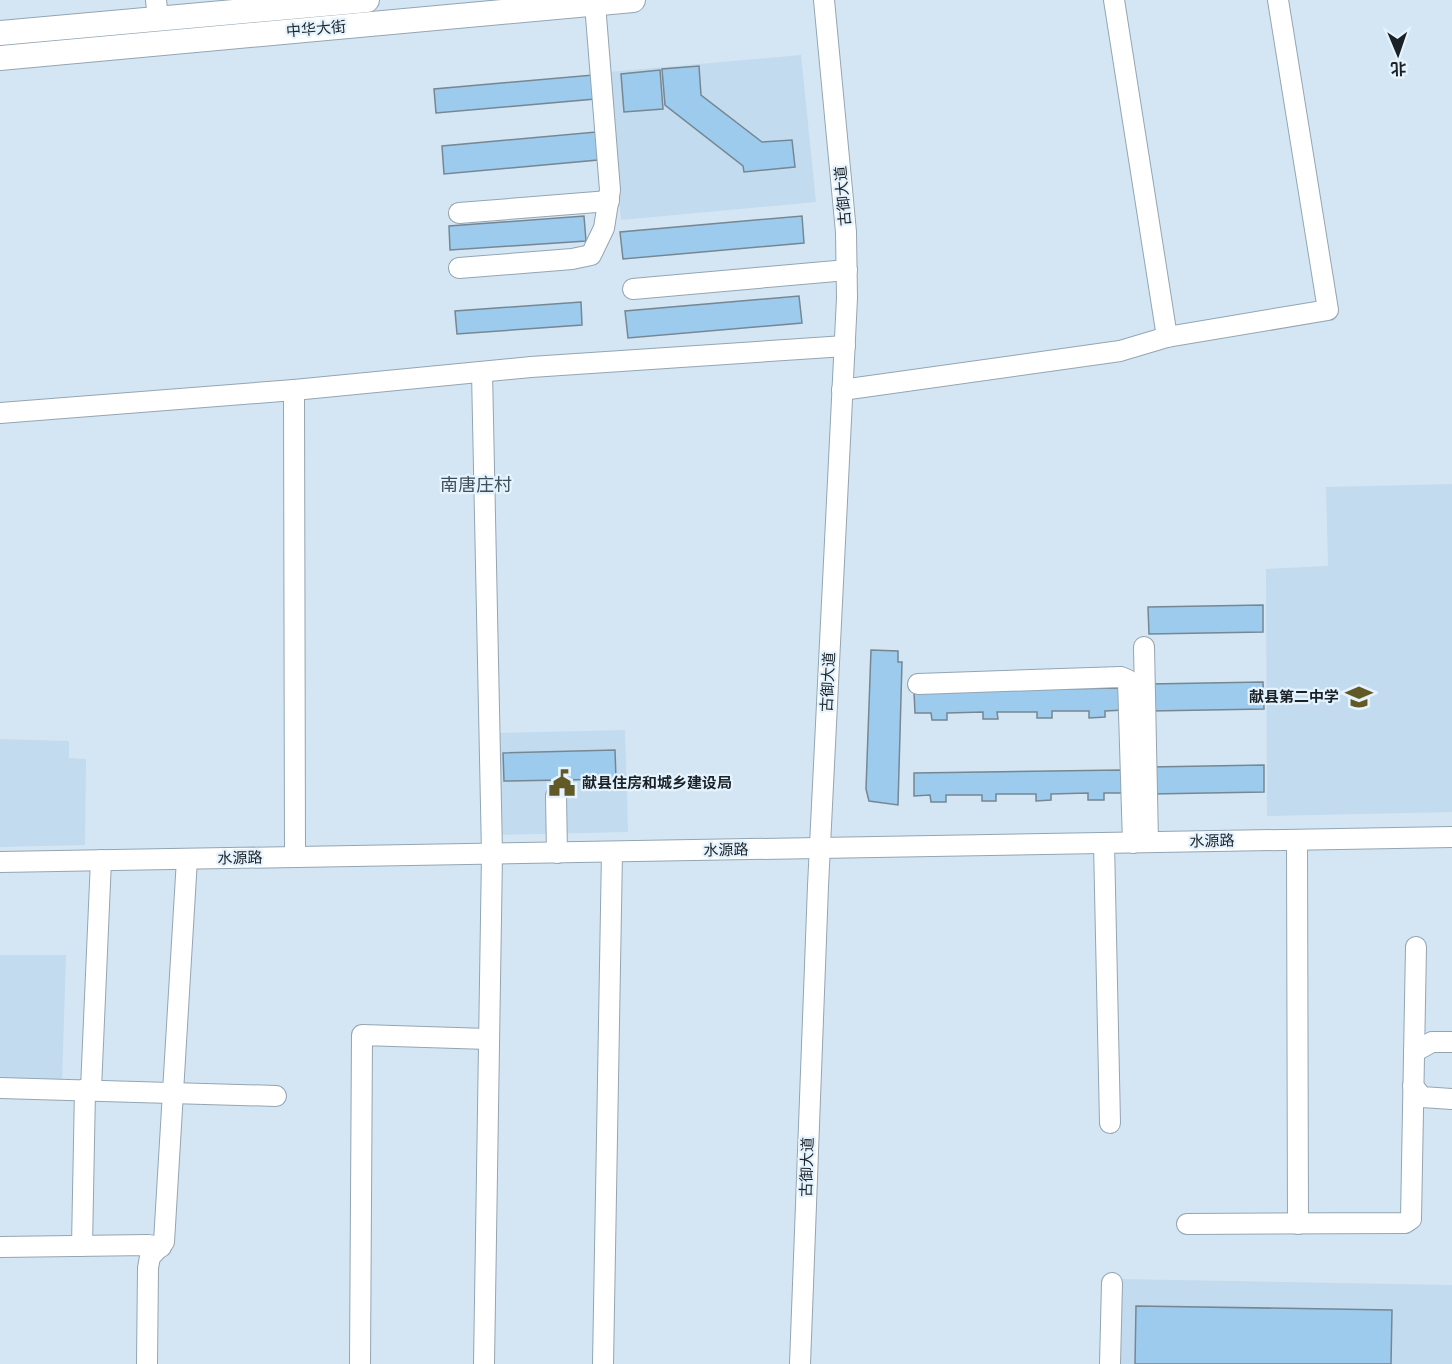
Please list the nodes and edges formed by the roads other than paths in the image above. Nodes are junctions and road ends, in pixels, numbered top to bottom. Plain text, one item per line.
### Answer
1 (367, 0) edge
2 (633, 0) edge
3 (824, 0) edge
4 (1114, 0) edge
5 (1278, 0) edge
6 (595, 3) junction
7 (188, 8) edge
8 (157, 10) edge
9 (0, 33) edge
10 (0, 58) edge
11 (609, 201) junction
12 (459, 213) dead end
13 (459, 268) dead end
14 (847, 270) junction
15 (633, 289) dead end
16 (1167, 337) junction
17 (845, 346) junction
18 (482, 372) junction
19 (294, 390) junction
20 (842, 390) junction
21 (0, 413) edge
22 (1144, 647) dead end
23 (918, 684) dead end
24 (556, 796) dead end
25 (1452, 837) edge
26 (1297, 840) junction
27 (1104, 843) junction
28 (1140, 843) junction
29 (820, 848) junction
30 (612, 852) junction
31 (557, 853) junction
32 (492, 854) junction
33 (295, 857) junction
34 (187, 859) junction
35 (101, 860) junction
36 (0, 862) edge
37 (1416, 946) dead end
38 (488, 1039) junction
39 (1452, 1042) edge
40 (1414, 1052) junction
41 (1413, 1086) junction
42 (0, 1088) edge
43 (88, 1089) junction
44 (173, 1092) junction
45 (276, 1096) dead end
46 (1452, 1098) edge
47 (1110, 1123) dead end
48 (1187, 1224) dead end
49 (1298, 1224) junction
50 (82, 1246) junction
51 (0, 1247) edge
52 (161, 1247) junction
53 (1112, 1283) dead end
54 (147, 1364) edge
55 (360, 1364) edge
56 (484, 1364) edge
57 (603, 1364) edge
58 (800, 1364) edge
59 (1110, 1364) edge

1 - 7 main road, 中华大街
2 - 6 main road, 中华大街
3 - 14 street, 古御大道
4 - 16 street
5 - 16 street
6 - 10 main road, 中华大街
6 - 11 street
7 - 8 main road, 中华大街
8 - 9 main road, 中华大街
11 - 12 street
11 - 13 street
14 - 15 street
14 - 17 street, 古御大道
16 - 20 street
17 - 18 street
17 - 20 street, 古御大道
18 - 19 street
18 - 32 street
19 - 21 street
19 - 33 street
20 - 29 street, 古御大道
22 - 28 street
23 - 28 street
24 - 31 street
25 - 26 street, 水源路
26 - 28 street, 水源路
26 - 49 street
27 - 28 street, 水源路
27 - 29 street, 水源路
27 - 47 street
29 - 30 street, 水源路
29 - 58 street, 古御大道
30 - 31 street, 水源路
30 - 57 street
31 - 32 street, 水源路
32 - 33 street, 水源路
32 - 38 street
33 - 34 street, 水源路
34 - 35 street, 水源路
34 - 44 street
35 - 36 street, 水源路
35 - 43 street
37 - 40 street
38 - 55 street
38 - 56 street
39 - 40 street
40 - 41 street
41 - 46 street
41 - 49 street
42 - 43 street
43 - 44 street
43 - 50 street
44 - 45 street
44 - 52 street
48 - 49 street
50 - 51 street
50 - 52 street
52 - 54 street
53 - 59 street

